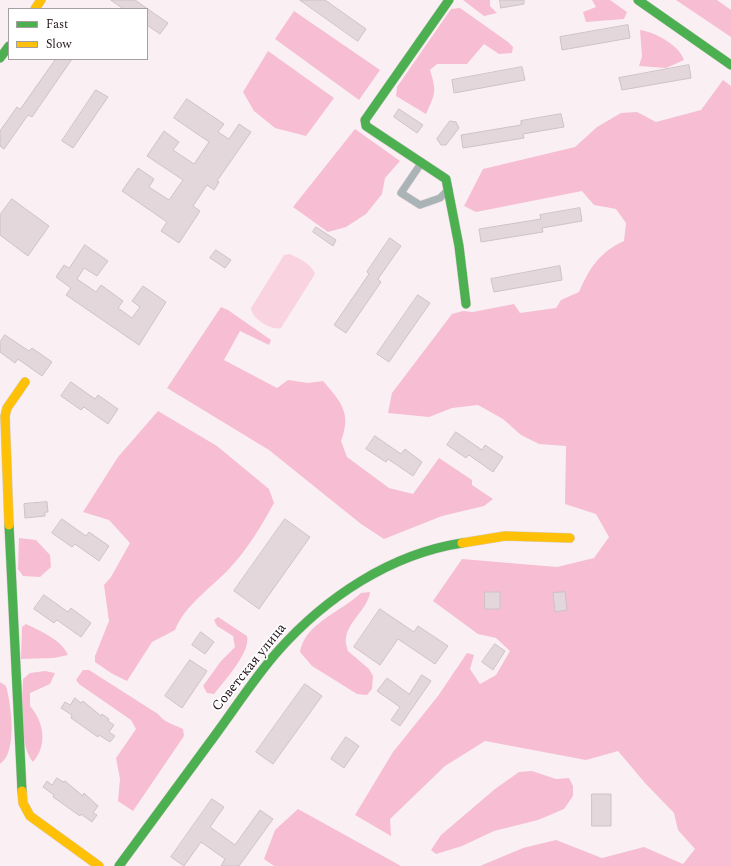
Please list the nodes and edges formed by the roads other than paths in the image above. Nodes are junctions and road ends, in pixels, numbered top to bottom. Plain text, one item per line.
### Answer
1 (449, 0) edge
2 (638, 0) edge
3 (8, 47) edge
4 (0, 58) edge
5 (731, 65) edge
6 (422, 162) junction
7 (449, 189) junction
8 (466, 304) dead end
9 (25, 382) dead end
10 (570, 538) dead end
11 (99, 866) edge
12 (119, 866) edge

1 - 6 street
2 - 5 street
3 - 4 street
6 - 7 street
6 - 7 street
7 - 8 street
9 - 11 street
10 - 12 street, Советская улица

